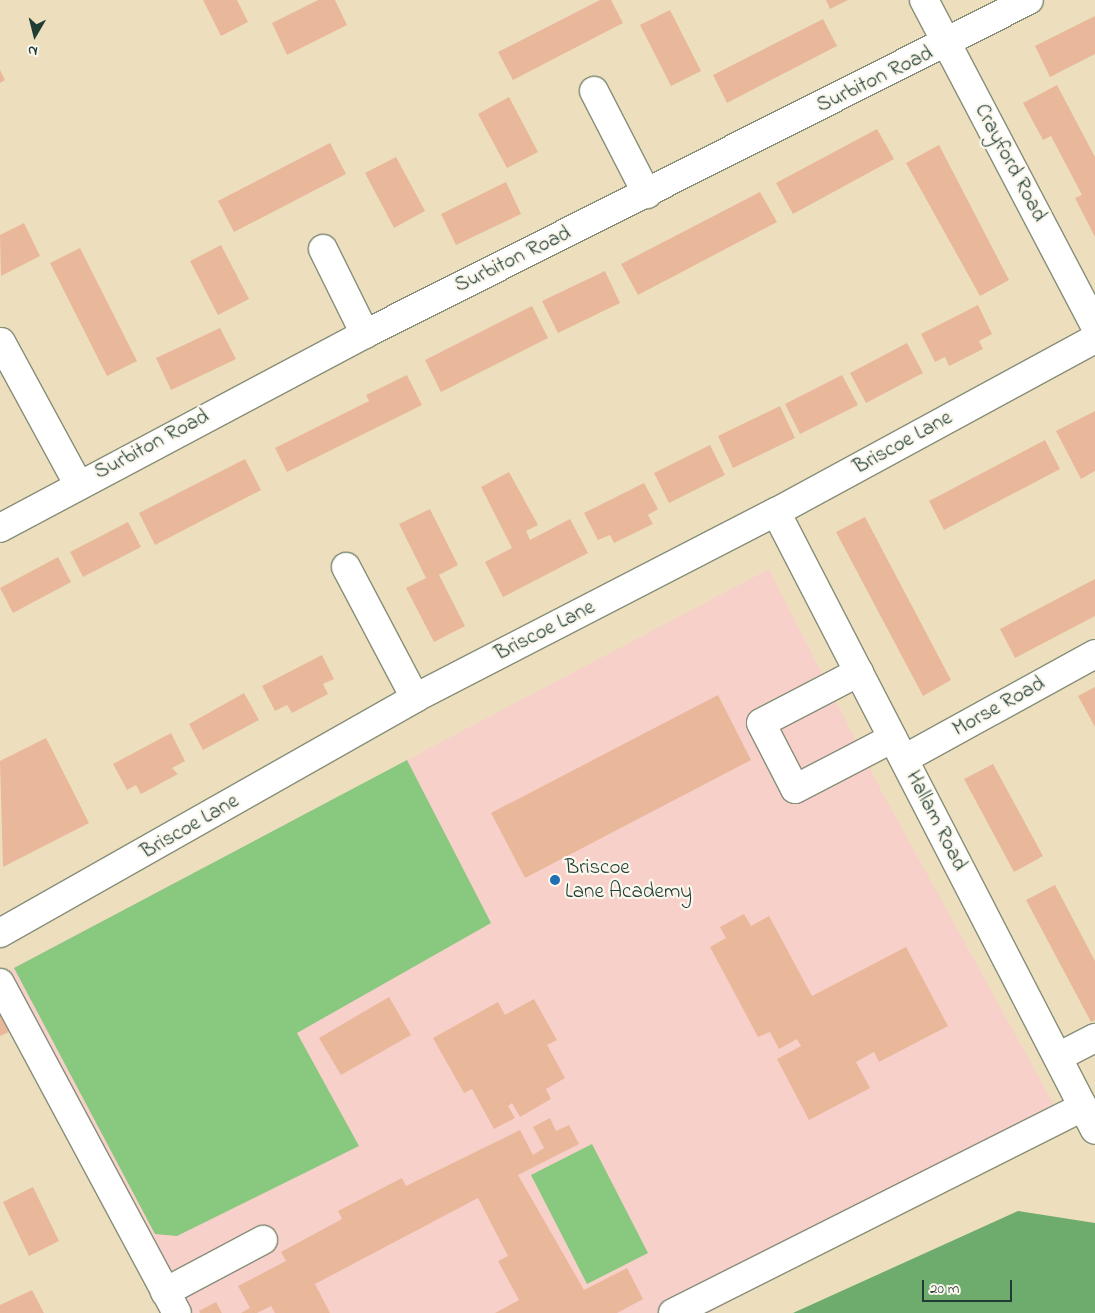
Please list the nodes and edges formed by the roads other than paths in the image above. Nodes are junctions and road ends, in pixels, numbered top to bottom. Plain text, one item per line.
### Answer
1 (924, 0) edge
2 (1029, 0) edge
3 (948, 44) junction
4 (594, 91) dead end
5 (647, 194) junction
6 (323, 250) dead end
7 (1095, 326) edge
8 (365, 334) junction
9 (1095, 339) edge
10 (1, 342) dead end
11 (78, 484) junction
12 (776, 512) junction
13 (0, 528) edge
14 (346, 567) dead end
15 (1095, 654) edge
16 (859, 672) junction
17 (416, 698) junction
18 (898, 749) junction
19 (0, 934) edge
20 (0, 983) edge
21 (1095, 1038) edge
22 (1058, 1057) junction
23 (1089, 1119) edge
24 (263, 1240) dead end
25 (171, 1302) edge
26 (673, 1313) edge

1 - 3 street, Crayford Road
2 - 3 street, Surbiton Road
3 - 5 street, Surbiton Road
3 - 7 street, Crayford Road
4 - 5 street
5 - 8 street, Surbiton Road
6 - 8 street
8 - 11 street, Surbiton Road
9 - 12 street, Briscoe Lane
10 - 11 street
11 - 13 street, Surbiton Road
12 - 16 street, Hallam Road
12 - 17 street, Briscoe Lane
14 - 17 street
15 - 18 street, Morse Road
16 - 18 street, Hallam Road
16 - 18 street, Morse Road
17 - 19 street, Briscoe Lane
18 - 22 street, Hallam Road
20 - 25 street
21 - 22 street
22 - 23 street, Hallam Road
23 - 26 street
24 - 25 street

